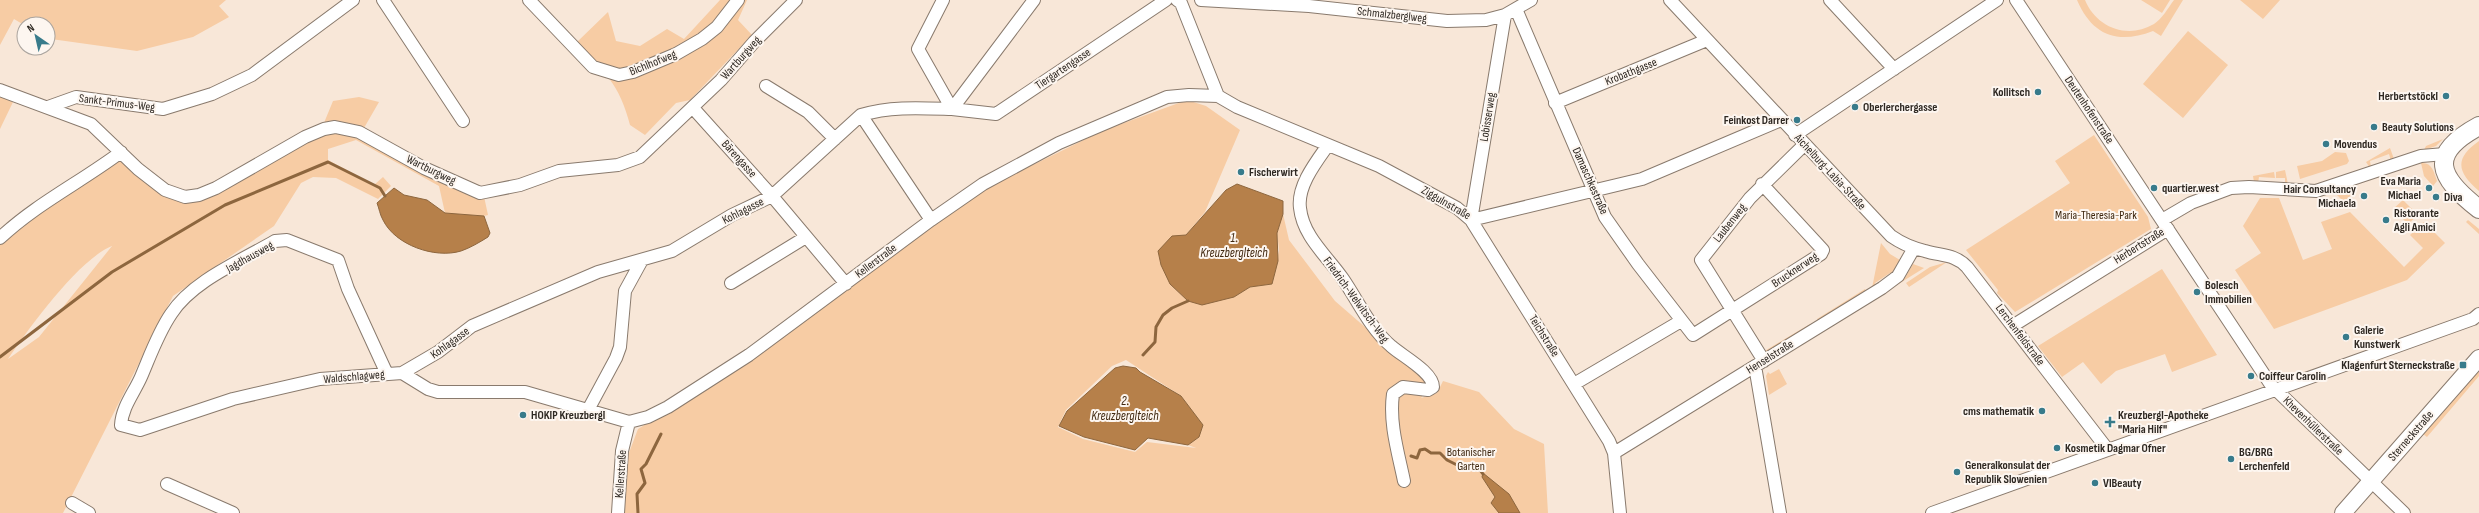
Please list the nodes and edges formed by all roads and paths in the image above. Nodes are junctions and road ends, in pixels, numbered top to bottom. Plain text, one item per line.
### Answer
1 (352, 0) edge
2 (383, 0) edge
3 (529, 0) edge
4 (738, 0) edge
5 (796, 0) edge
6 (943, 0) edge
7 (1034, 0) edge
8 (1166, 0) edge
9 (1194, 0) edge
10 (1201, 0) edge
11 (1531, 0) edge
12 (1670, 0) edge
13 (1830, 0) edge
14 (1997, 0) edge
15 (2016, 0) edge
16 (1179, 2) edge
17 (1516, 9) junction
18 (1505, 15) junction
19 (1707, 40) junction
20 (1894, 69) junction
21 (766, 86) dead end
22 (0, 90) edge
23 (1218, 96) junction
24 (1555, 103) junction
25 (48, 107) junction
26 (694, 108) junction
27 (952, 109) junction
28 (861, 115) junction
29 (1781, 120) junction
30 (463, 121) dead end
31 (2479, 126) edge
32 (1795, 135) junction
33 (835, 139) junction
34 (1328, 145) junction
35 (1804, 145) junction
36 (121, 152) junction
37 (2445, 154) junction
38 (1762, 184) junction
39 (1594, 192) junction
40 (772, 196) junction
41 (2479, 209) edge
42 (930, 220) junction
43 (1471, 220) junction
44 (2165, 224) junction
45 (806, 236) junction
46 (0, 238) edge
47 (1914, 248) junction
48 (642, 260) junction
49 (731, 283) dead end
50 (846, 284) junction
51 (1732, 312) junction
52 (2477, 318) edge
53 (1681, 321) junction
54 (2014, 325) junction
55 (2479, 358) edge
56 (1759, 364) junction
57 (402, 373) junction
58 (387, 374) junction
59 (1574, 384) junction
60 (2276, 390) junction
61 (588, 410) junction
62 (629, 422) junction
63 (121, 425) joint
64 (2108, 450) junction
65 (1614, 453) junction
66 (2371, 481) junction
67 (1404, 482) dead end
68 (167, 484) dead end
69 (72, 503) dead end
70 (89, 513) edge
71 (233, 513) edge
72 (618, 513) edge
73 (1620, 513) edge
74 (1780, 513) edge
75 (1932, 513) edge
76 (2343, 513) edge
77 (2404, 513) edge

1 - 25 street, Sankt-Primus-Weg
2 - 30 street
3 - 4 street, Bichlhofweg
5 - 26 street, Wartburgweg
6 - 27 street
7 - 27 street
8 - 27 street, Tiergartengasse
9 - 16 street
10 - 18 street, Schmalzberglweg
11 - 17 street, Schmalzberglweg
12 - 19 street, Aichelburg-Labia-Straße
13 - 20 street
14 - 20 street
15 - 44 street, Deutenhofenstraße
16 - 23 street
17 - 18 street, Schmalzberglweg
17 - 24 street, Damaschkestraße
18 - 43 street, Lobisserweg
19 - 24 street, Krobathgasse
19 - 29 street, Aichelburg-Labia-Straße
20 - 32 street
21 - 33 street
22 - 25 street
23 - 34 street, Ziggulnstraße
23 - 42 street, Kellerstraße
24 - 39 street, Damaschkestraße
25 - 36 street, Wartburgweg
26 - 36 street, Wartburgweg
26 - 40 street, Bärengasse
27 - 28 street, Kohlagasse
28 - 33 street, Kohlagasse
28 - 42 street
29 - 32 street, Aichelburg-Labia-Straße
29 - 39 street, Ziggulnstraße
31 - 37 main road
32 - 35 street, Aichelburg-Labia-Straße
33 - 40 street, Kohlagasse
34 - 43 street, Ziggulnstraße
34 - 67 street, Friedrich-Welwitsch-Weg
35 - 38 street, Laubenweg
35 - 47 street, Aichelburg-Labia-Straße
36 - 46 street
37 - 41 main road
37 - 44 street, Herbertstraße
38 - 51 street, Laubenweg
38 - 51 street, Brucknerweg
39 - 43 street, Ziggulnstraße
39 - 53 street, Damaschkestraße
40 - 45 street, Bärengasse
40 - 48 street, Kohlagasse
42 - 50 street, Kellerstraße
43 - 59 street, Teichstraße
44 - 54 street, Herbertstraße
44 - 60 street, Khevenhüllerstraße
45 - 49 street
45 - 50 street, Bärengasse
47 - 54 street, Lerchenfeldstraße
47 - 56 street, Henselstraße
48 - 57 street, Kohlagasse
48 - 61 street
50 - 62 street, Kellerstraße
51 - 53 street, Damaschkestraße
51 - 56 street, Laubenweg
52 - 60 street
53 - 59 street
54 - 64 street, Lerchenfeldstraße
55 - 66 street, Sterneckstraße
56 - 65 street, Henselstraße
56 - 74 street
57 - 58 street, Waldschlagweg
57 - 61 street, Waldschlagweg
58 - 63 street, Waldschlagweg
58 - 63 street, Jagdhausweg
59 - 65 street, Teichstraße
60 - 64 street
60 - 66 street, Khevenhüllerstraße
61 - 62 street, Waldschlagweg
62 - 72 street, Kellerstraße
64 - 75 street
65 - 73 street
66 - 76 street, Sterneckstraße
66 - 77 street, Khevenhüllerstraße
68 - 71 street
69 - 70 street

